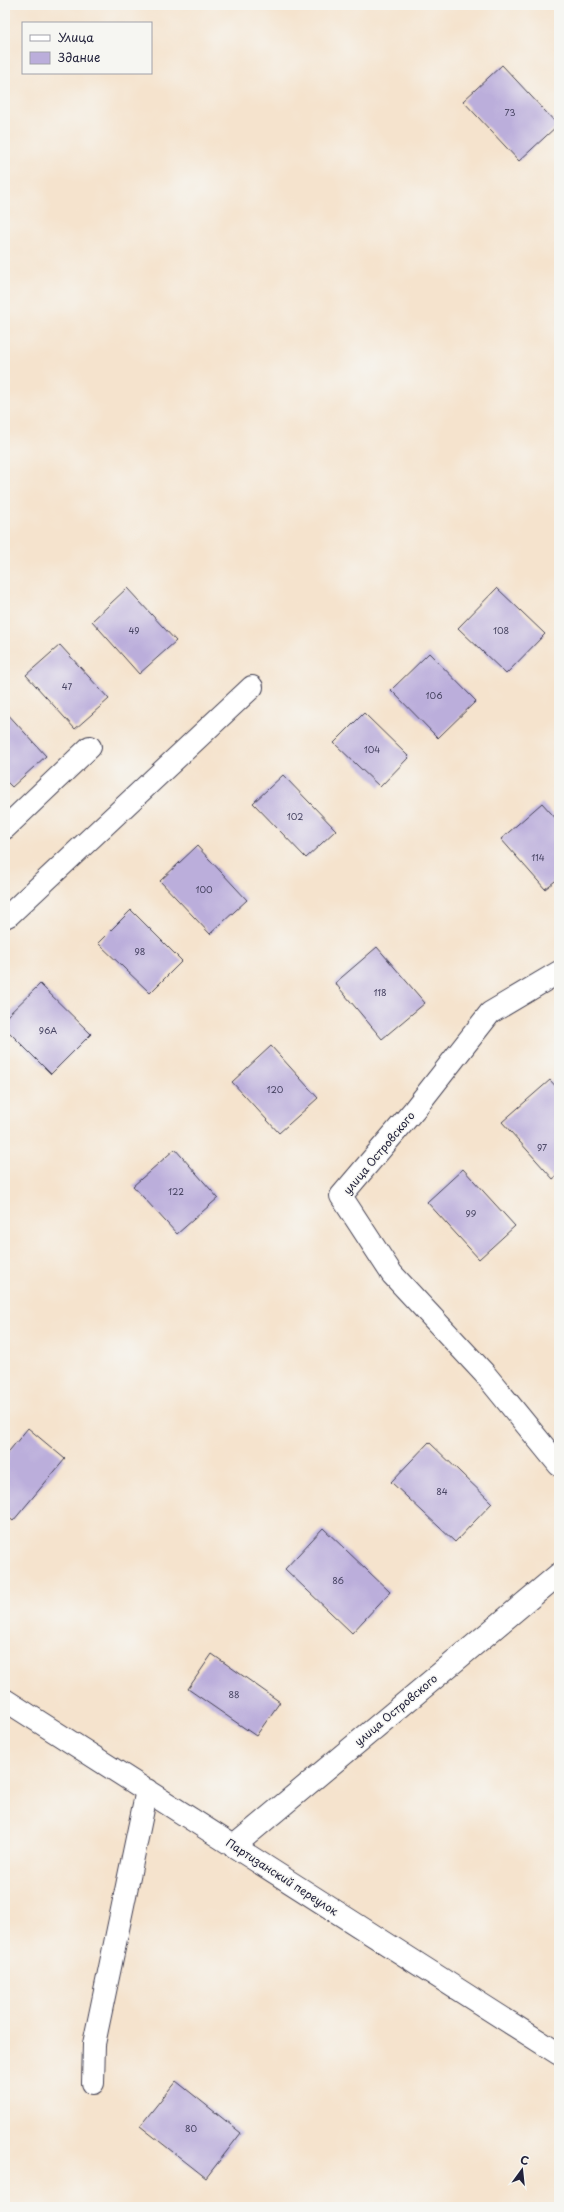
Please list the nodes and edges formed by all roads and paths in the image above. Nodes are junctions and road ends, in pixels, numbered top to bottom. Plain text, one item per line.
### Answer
1 (252, 687) dead end
2 (90, 747) dead end
3 (5, 828) edge
4 (5, 917) edge
5 (559, 972) edge
6 (559, 1465) edge
7 (559, 1574) edge
8 (5, 1700) edge
9 (147, 1790) junction
10 (234, 1846) junction
11 (559, 2054) edge
12 (94, 2083) dead end

1 - 4 street
2 - 3 street
5 - 6 street, улица Островского
7 - 10 street, улица Островского
8 - 9 street, Партизанский переулок
9 - 10 street, Партизанский переулок
9 - 12 street
10 - 11 street, Партизанский переулок

